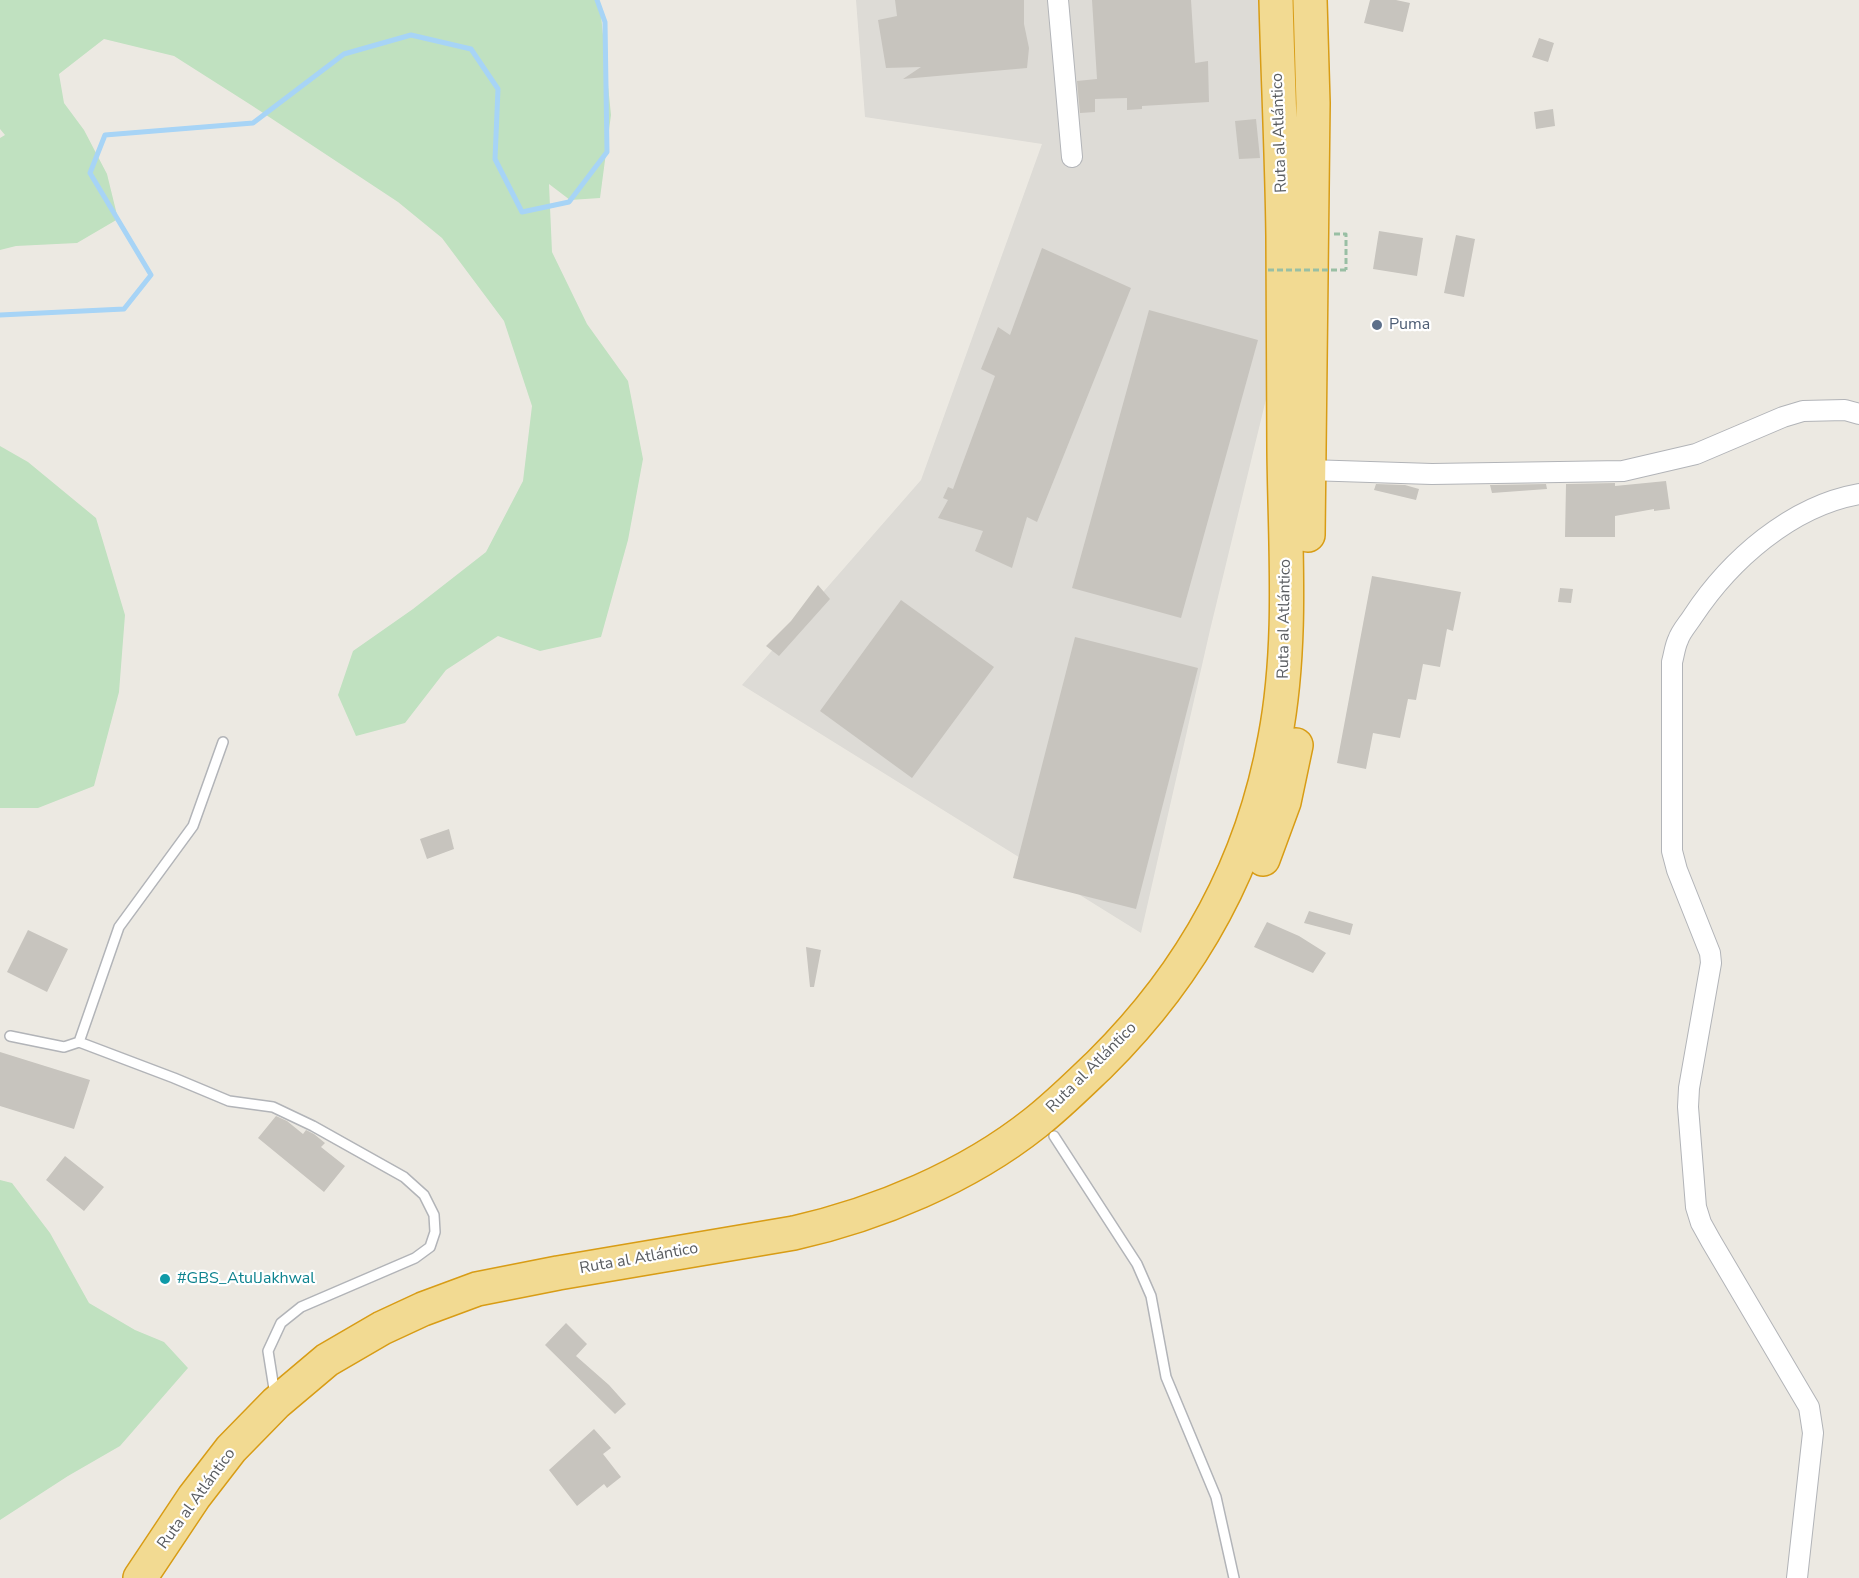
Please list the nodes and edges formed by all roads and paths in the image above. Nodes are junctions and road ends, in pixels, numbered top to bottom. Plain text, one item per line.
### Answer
1 (1058, 0) edge
2 (1276, 0) edge
3 (1310, 0) edge
4 (1278, 81) junction
5 (1072, 157) dead end
6 (1312, 234) junction
7 (1346, 234) dead end
8 (1268, 270) dead end
9 (1859, 414) edge
10 (1308, 470) junction
11 (1859, 494) edge
12 (223, 742) dead end
13 (10, 1036) dead end
14 (79, 1042) junction
15 (1054, 1136) junction
16 (276, 1403) junction
17 (140, 1578) edge
18 (165, 1578) edge
19 (1234, 1578) edge
20 (1797, 1578) edge

1 - 5 street
2 - 4 highway, Ruta al Atlántico
3 - 6 highway, Ruta al Atlántico
4 - 6 highway
4 - 16 highway, Ruta al Atlántico
6 - 10 highway, Ruta al Atlántico
7 - 8 path, bridge
9 - 10 street
10 - 15 highway, Ruta al Atlántico
11 - 20 street
12 - 14 lane
13 - 14 lane
14 - 16 lane
15 - 18 highway, Ruta al Atlántico
15 - 19 lane
16 - 17 highway, Ruta al Atlántico

